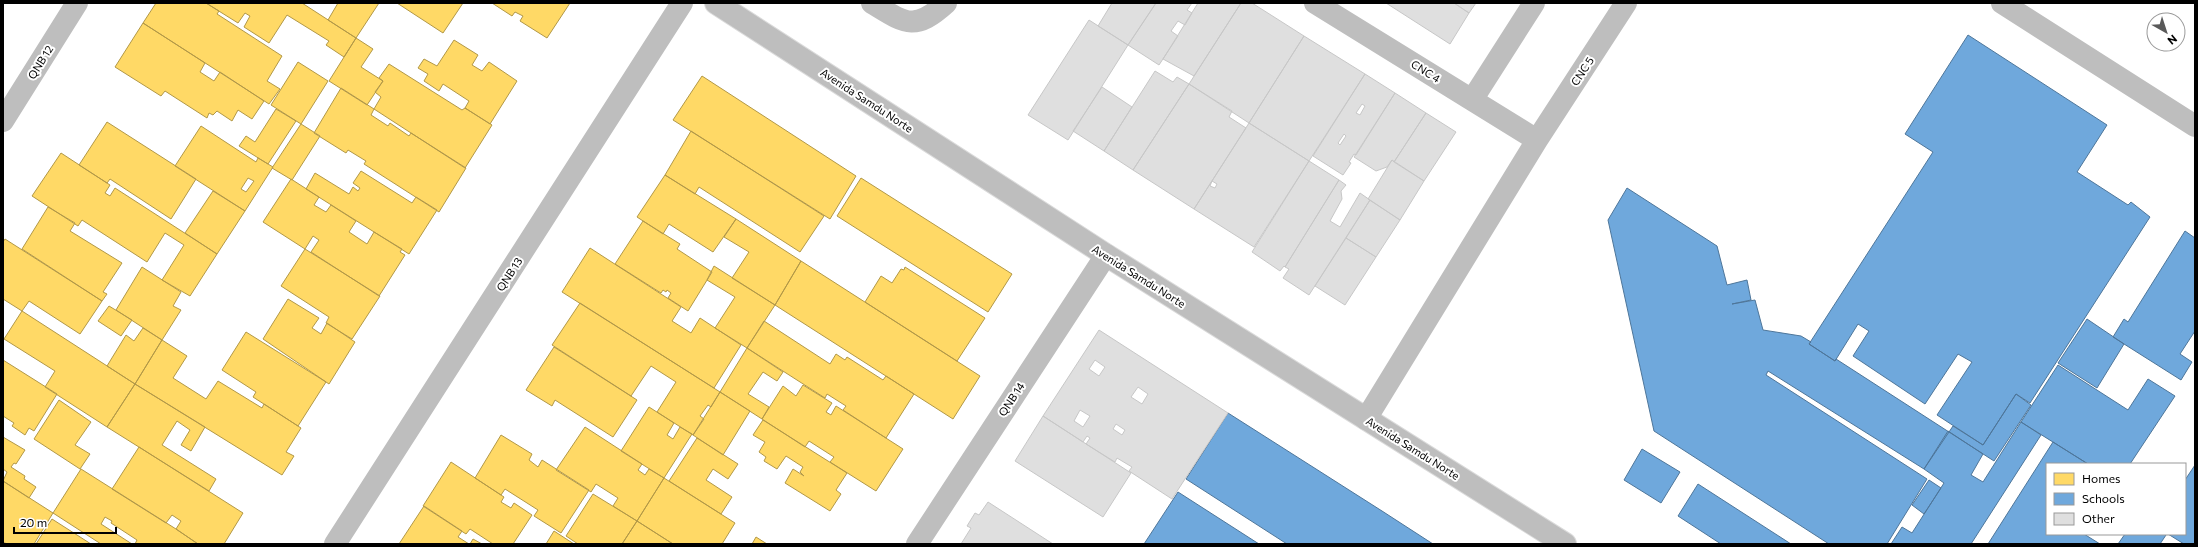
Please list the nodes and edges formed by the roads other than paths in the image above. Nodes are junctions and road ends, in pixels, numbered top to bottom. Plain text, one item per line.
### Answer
1 (77, 3) edge
2 (682, 3) edge
3 (716, 3) edge
4 (872, 3) edge
5 (946, 3) edge
6 (1315, 3) edge
7 (1534, 3) edge
8 (1626, 3) edge
9 (2002, 3) edge
10 (1472, 100) junction
11 (3, 121) edge
12 (2195, 126) edge
13 (1537, 140) junction
14 (1106, 255) junction
15 (1366, 419) junction
16 (335, 544) edge
17 (917, 544) edge
18 (1565, 544) edge

1 - 11 street, QNB 12
2 - 16 street, QNB 13
3 - 14 street, Avenida Samdu Norte
4 - 5 street
6 - 10 street, CNC 4
7 - 10 street
8 - 13 street, CNC 5
9 - 12 street
10 - 13 street, CNC 4
13 - 15 street, CNC 5
14 - 15 street, Avenida Samdu Norte
14 - 17 street, QNB 14
15 - 18 street, Avenida Samdu Norte

